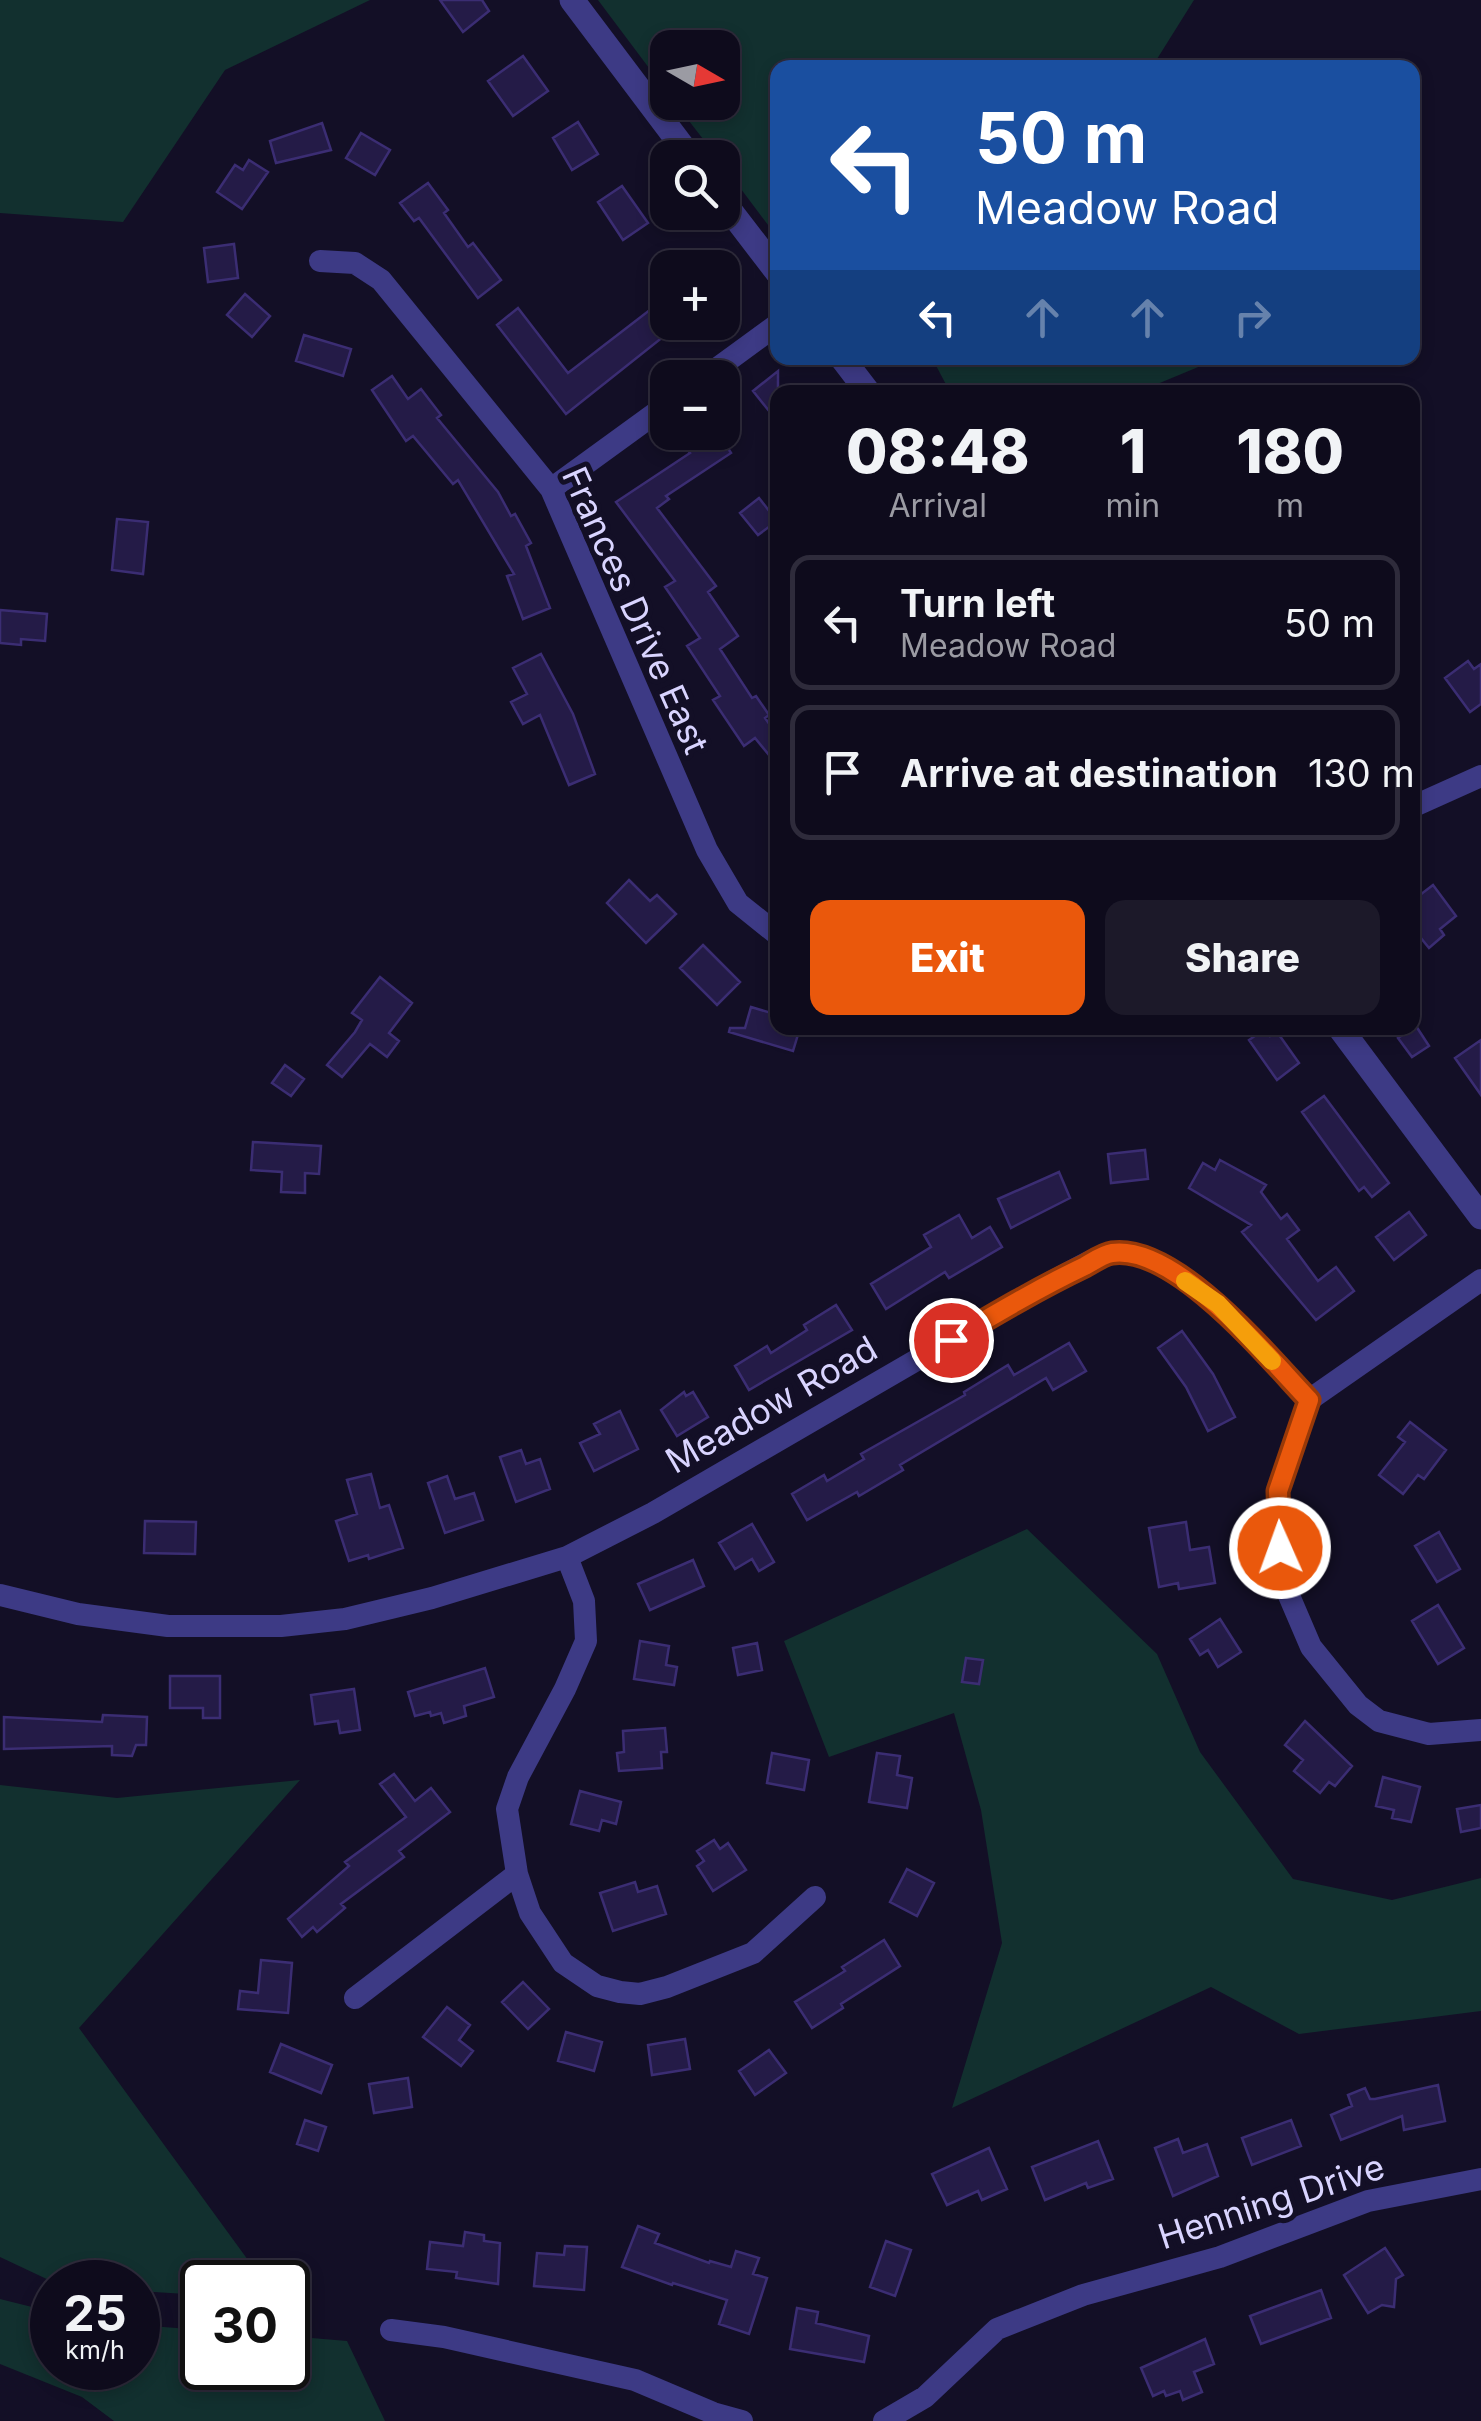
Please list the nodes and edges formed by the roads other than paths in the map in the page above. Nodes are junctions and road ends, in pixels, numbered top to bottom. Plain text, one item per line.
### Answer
1 (572, 0) edge
2 (677, 140) edge
3 (740, 223) edge
4 (320, 261) dead end
5 (770, 263) edge
6 (770, 330) edge
7 (729, 360) edge
8 (847, 365) edge
9 (863, 385) edge
10 (650, 417) edge
11 (551, 489) junction
12 (1481, 776) edge
13 (1420, 803) edge
14 (770, 928) edge
15 (1345, 1035) edge
16 (1481, 1217) edge
17 (1481, 1280) edge
18 (1309, 1400) junction
19 (567, 1557) junction
20 (0, 1595) edge
21 (1481, 1730) edge
22 (517, 1874) junction
23 (816, 1897) dead end
24 (355, 1998) dead end
25 (1481, 2179) edge
26 (391, 2330) dead end
27 (742, 2421) edge
28 (884, 2421) edge

1 - 2 street
3 - 5 street
4 - 11 street, Frances Drive East
6 - 7 street
8 - 9 street
10 - 11 street
11 - 14 street, Frances Drive East
12 - 13 street
15 - 16 street
17 - 18 street
18 - 19 street, Meadow Road
18 - 21 street
19 - 20 street, Meadow Road
19 - 22 street
22 - 23 street
22 - 24 street
25 - 28 street, Henning Drive
26 - 27 street

